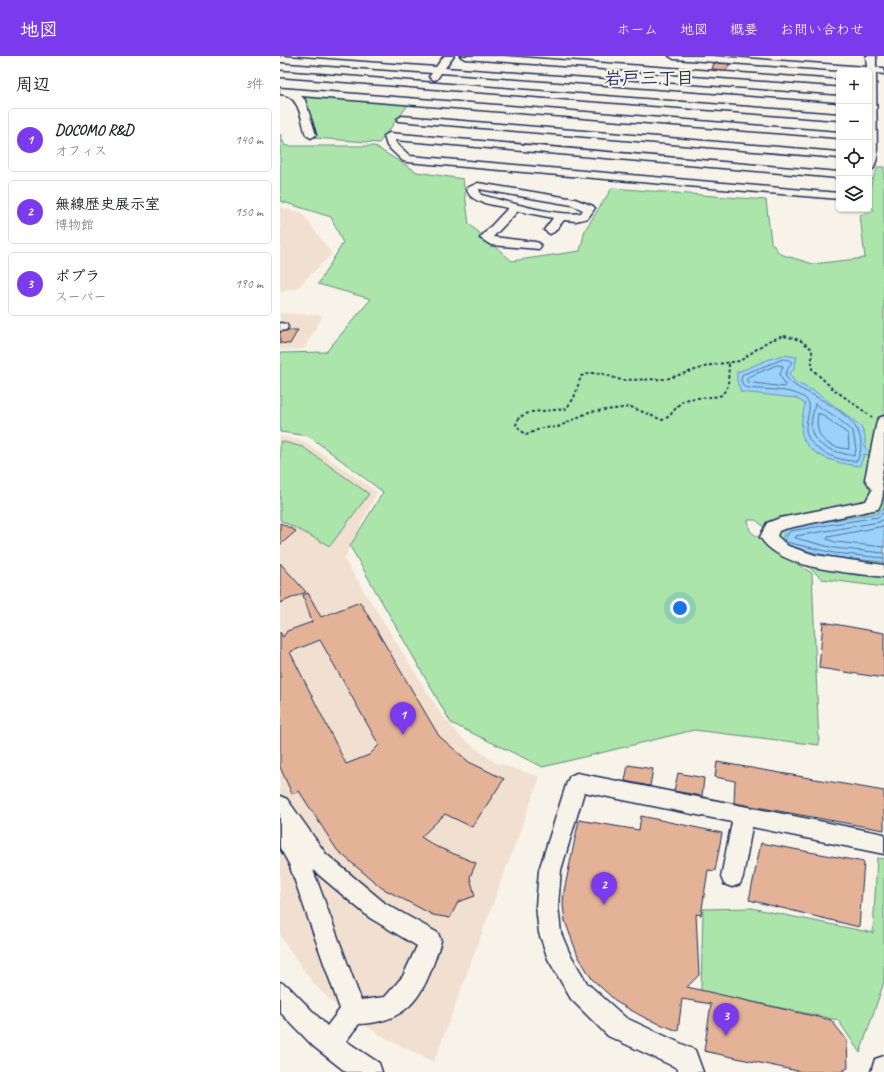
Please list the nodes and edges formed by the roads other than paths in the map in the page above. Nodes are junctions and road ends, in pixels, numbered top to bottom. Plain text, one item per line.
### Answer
1 (450, 56) edge
2 (465, 56) edge
3 (674, 56) edge
4 (871, 56) edge
5 (306, 58) edge
6 (729, 58) edge
7 (280, 59) edge
8 (588, 60) edge
9 (848, 68) edge
10 (872, 68) edge
11 (439, 70) junction
12 (872, 70) edge
13 (884, 71) edge
14 (284, 75) edge
15 (724, 75) junction
16 (579, 80) junction
17 (836, 82) edge
18 (280, 84) edge
19 (872, 85) edge
20 (427, 86) junction
21 (884, 86) edge
22 (720, 90) junction
23 (280, 91) edge
24 (291, 92) junction
25 (571, 97) junction
26 (836, 99) edge
27 (872, 101) edge
28 (415, 102) junction
29 (884, 102) edge
30 (716, 108) junction
31 (563, 113) junction
32 (836, 117) edge
33 (402, 119) junction
34 (872, 119) edge
35 (884, 120) edge
36 (711, 125) junction
37 (554, 132) junction
38 (836, 135) edge
39 (311, 136) dead end
40 (390, 136) junction
41 (872, 137) edge
42 (884, 138) edge
43 (706, 144) junction
44 (546, 150) junction
45 (836, 155) edge
46 (884, 158) edge
47 (872, 161) edge
48 (701, 163) junction
49 (536, 169) junction
50 (836, 175) edge
51 (695, 183) junction
52 (528, 187) junction
53 (836, 196) edge
54 (516, 206) junction
55 (561, 216) junction
56 (550, 230) dead end
57 (535, 246) dead end
58 (884, 421) edge
59 (884, 571) edge
60 (280, 805) edge
61 (744, 816) junction
62 (281, 830) dead end
63 (884, 844) edge
64 (732, 877) dead end
65 (280, 994) edge
66 (353, 1012) junction
67 (329, 1043) junction
68 (884, 1068) edge
69 (370, 1072) edge
70 (691, 1072) edge
71 (883, 1072) edge

1 - 11 street
2 - 8 street
3 - 6 street
4 - 10 street
5 - 7 street
5 - 11 street
5 - 14 street
6 - 9 street
6 - 15 street
8 - 15 street
8 - 16 street
11 - 16 street
11 - 20 street
12 - 13 street
14 - 18 street
14 - 20 street
15 - 17 street
15 - 22 street
16 - 22 street
16 - 25 street
19 - 21 street
20 - 25 street
20 - 28 street
22 - 26 street
22 - 30 street
23 - 24 street
24 - 28 street
24 - 39 street
25 - 30 street
25 - 31 street
27 - 29 street
28 - 31 street
28 - 33 street
30 - 32 street
30 - 36 street
31 - 36 street
31 - 37 street
33 - 37 street
33 - 40 street
34 - 35 street
36 - 38 street
36 - 43 street
37 - 43 street
37 - 44 street
40 - 44 street
40 - 49 street
41 - 42 street
43 - 45 street
43 - 48 street
44 - 48 street
44 - 49 street
46 - 47 street
48 - 50 street
48 - 51 street
49 - 51 street
49 - 52 street
51 - 53 street
52 - 54 street
52 - 55 street
54 - 55 street
54 - 57 street
55 - 56 street
58 - 59 street
60 - 66 street
61 - 63 street
61 - 64 street
61 - 70 street
62 - 66 street
65 - 67 street
66 - 67 street
67 - 69 street
68 - 71 street

